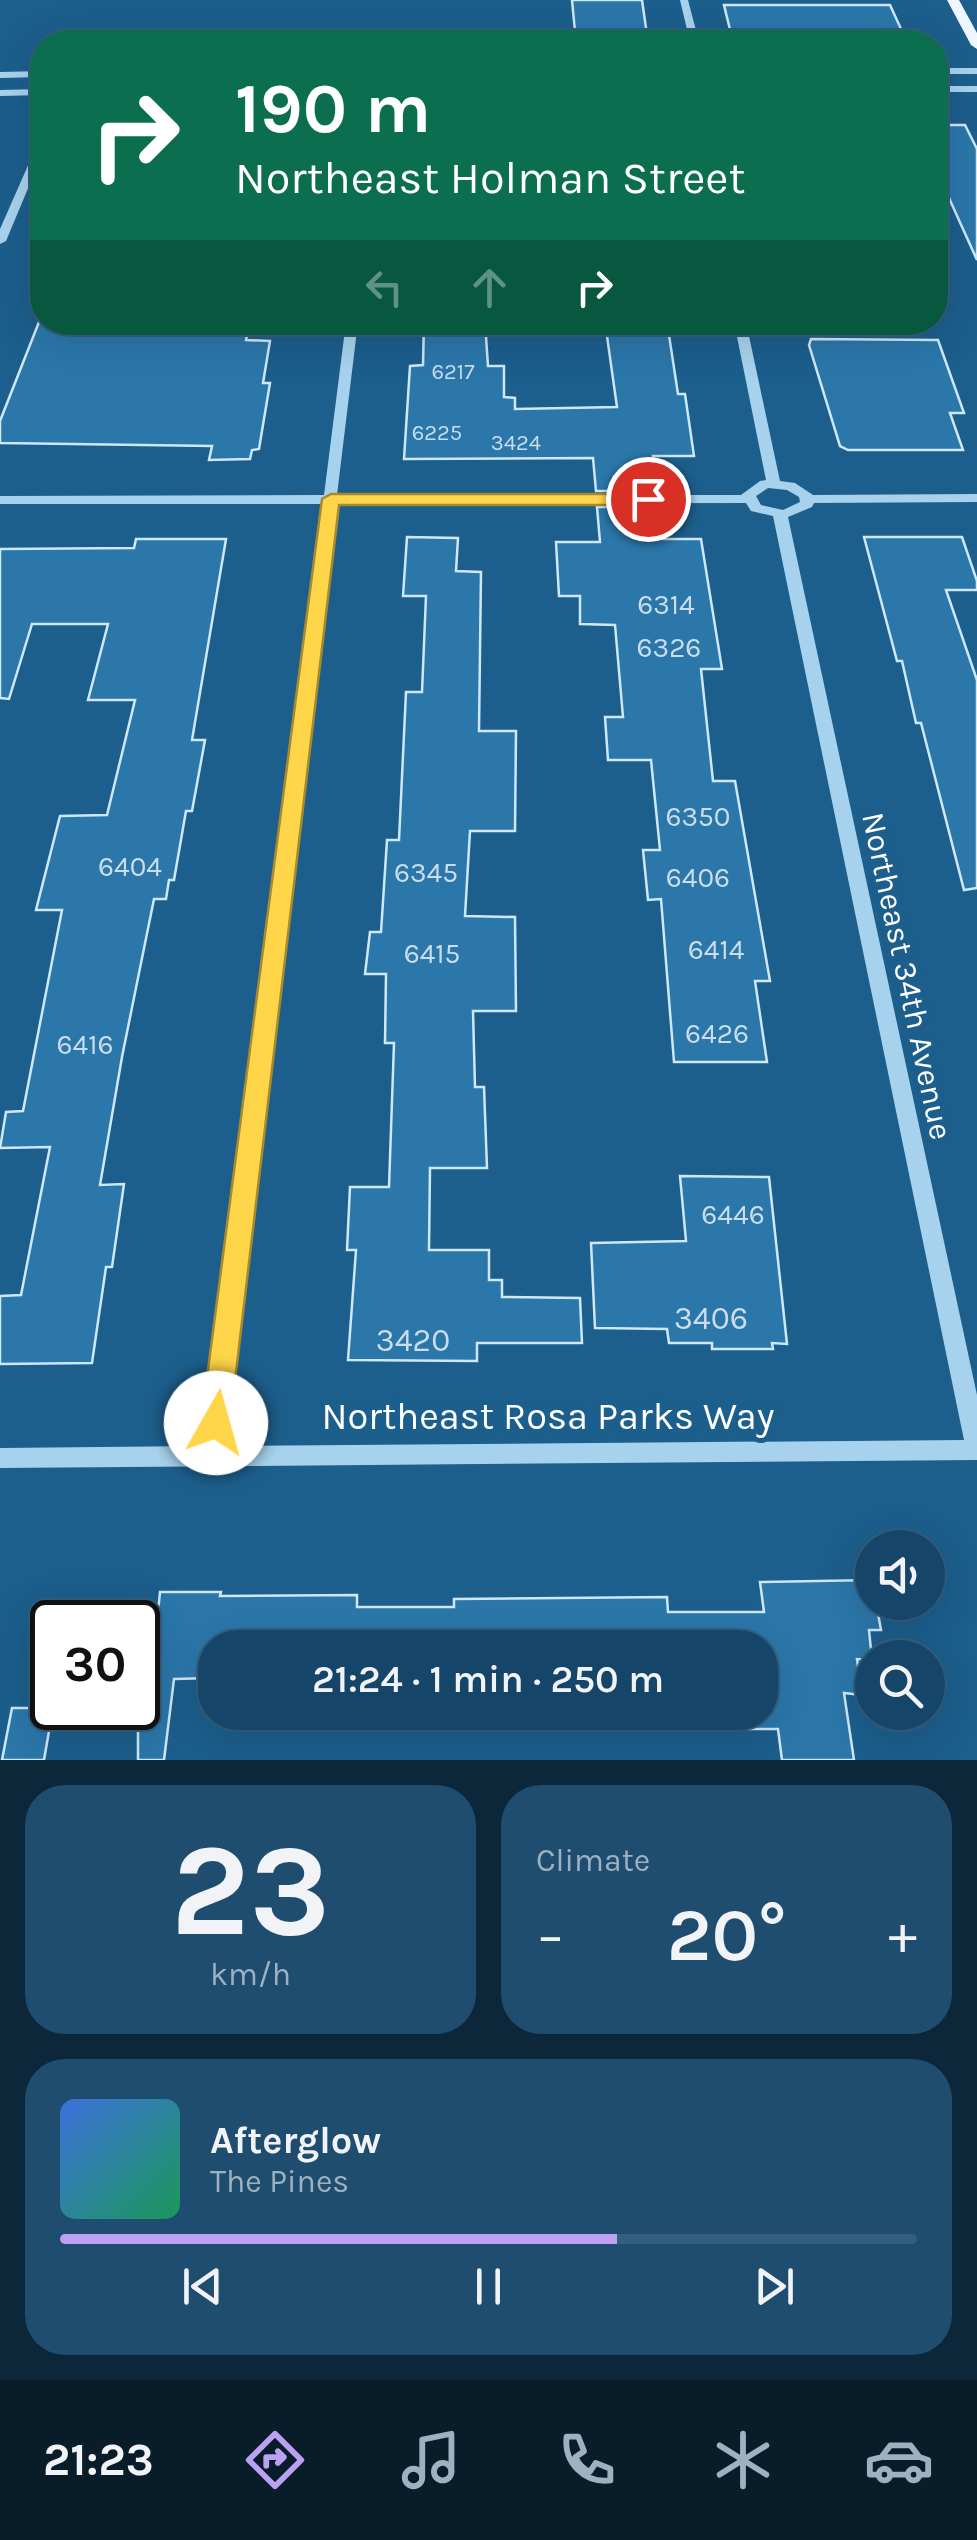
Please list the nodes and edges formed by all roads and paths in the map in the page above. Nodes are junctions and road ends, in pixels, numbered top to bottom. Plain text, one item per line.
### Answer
1 (684, 0) edge
2 (953, 0) edge
3 (692, 30) edge
4 (977, 45) edge
5 (948, 71) edge
6 (977, 71) edge
7 (0, 74) edge
8 (30, 74) edge
9 (948, 89) edge
10 (977, 89) edge
11 (30, 92) edge
12 (0, 93) edge
13 (30, 172) edge
14 (0, 240) edge
15 (350, 335) edge
16 (743, 335) edge
17 (774, 484) junction
18 (977, 498) edge
19 (331, 499) junction
20 (749, 499) junction
21 (808, 499) junction
22 (0, 500) edge
23 (780, 514) junction
24 (977, 1449) edge
25 (211, 1456) junction
26 (0, 1458) edge

1 - 3 street
2 - 4 main road
5 - 6 street
7 - 8 street
9 - 10 street
11 - 12 street
13 - 14 street
15 - 19 street
16 - 17 street
17 - 20 street
17 - 21 street
18 - 21 street
19 - 20 street
19 - 22 street
19 - 25 street
20 - 23 street
21 - 23 street
23 - 24 street, Northeast 34th Avenue
24 - 25 street, Northeast Rosa Parks Way
25 - 26 street, Northeast Rosa Parks Way

